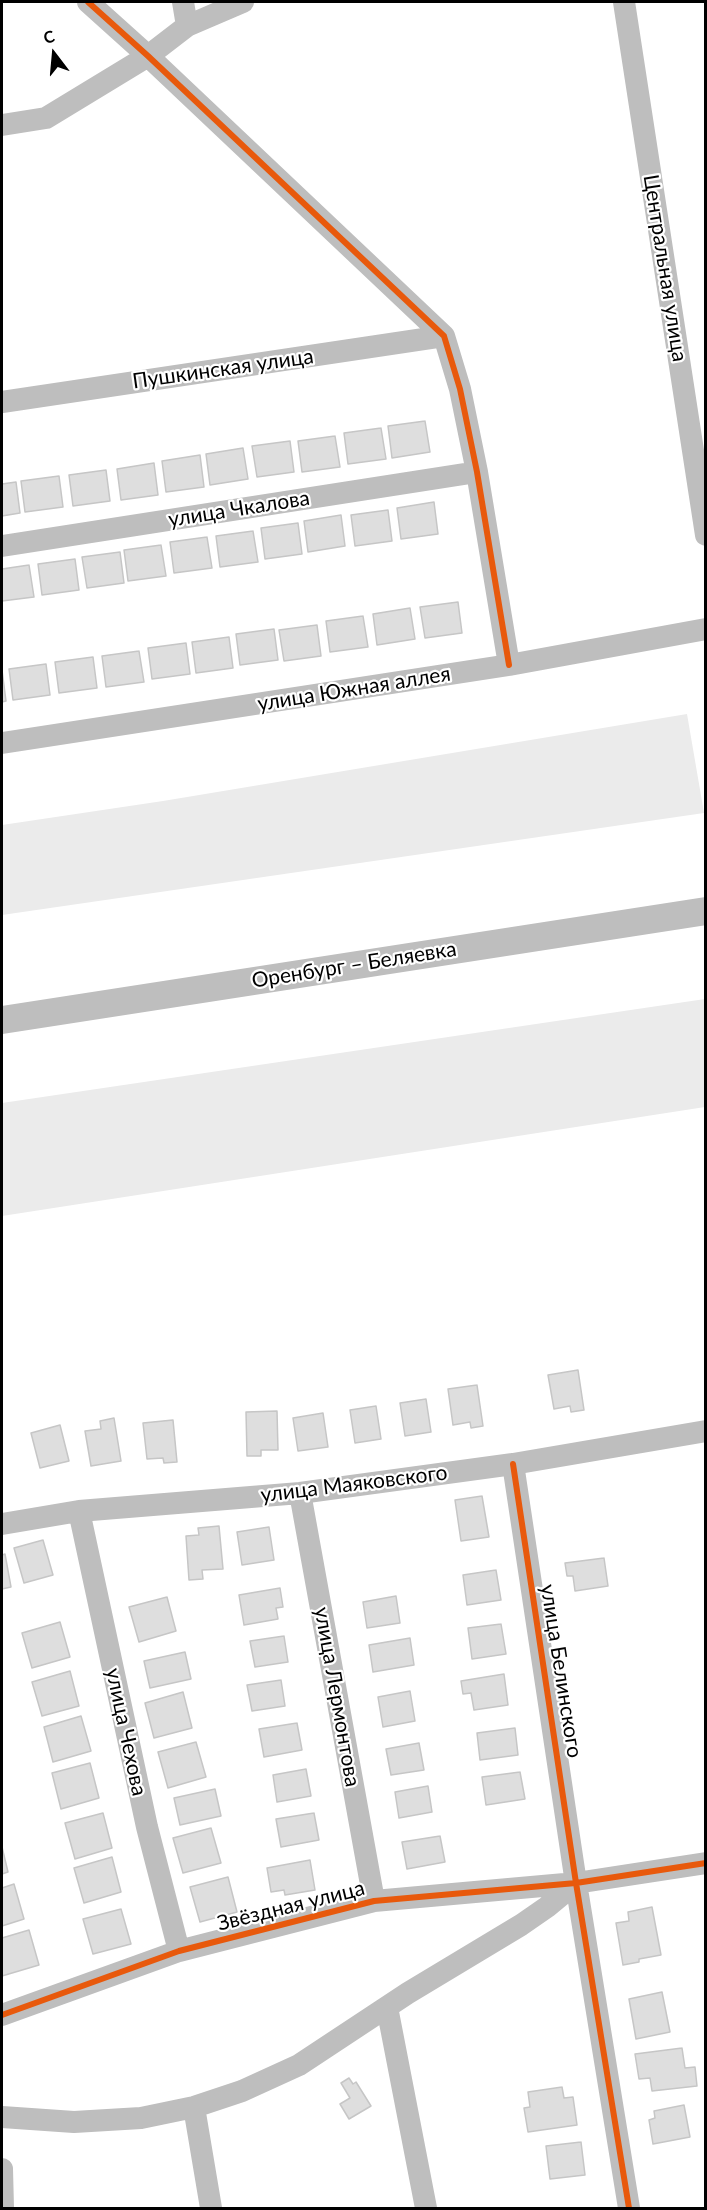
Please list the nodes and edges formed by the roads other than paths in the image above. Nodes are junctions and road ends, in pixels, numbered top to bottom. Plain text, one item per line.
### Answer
1 (88, 2) edge
2 (183, 2) edge
3 (243, 2) edge
4 (624, 2) edge
5 (187, 26) junction
6 (148, 56) junction
7 (2, 125) edge
8 (444, 336) junction
9 (2, 402) edge
10 (477, 472) junction
11 (705, 535) edge
12 (2, 546) edge
13 (705, 629) edge
14 (509, 665) junction
15 (2, 742) edge
16 (705, 911) edge
17 (2, 1020) edge
18 (705, 1431) edge
19 (513, 1464) junction
20 (300, 1493) junction
21 (79, 1511) junction
22 (2, 1524) edge
23 (705, 1863) edge
24 (576, 1884) junction
25 (374, 1901) junction
26 (179, 1951) junction
27 (387, 2007) junction
28 (2, 2015) edge
29 (194, 2108) junction
30 (2, 2117) edge
31 (2, 2169) edge
32 (3, 2208) edge
33 (211, 2208) edge
34 (426, 2208) edge
35 (629, 2208) edge

1 - 6 street
2 - 5 street
3 - 5 street
4 - 11 street, Центральная улица
5 - 6 street
6 - 7 street
6 - 8 street
8 - 9 street, Пушкинская улица
8 - 10 street
10 - 12 street, улица Чкалова
10 - 14 street
13 - 14 street, улица Южная аллея
14 - 15 street, улица Южная аллея
16 - 17 main road, Оренбург – Беляевка
18 - 19 street, улица Маяковского
19 - 20 street, улица Маяковского
19 - 24 street, улица Белинского
20 - 21 street, улица Маяковского
20 - 25 street, улица Лермонтова
21 - 22 street, улица Маяковского
21 - 26 street, улица Чехова
23 - 24 street, Звёздная улица
24 - 25 street, Звёздная улица
24 - 27 street
24 - 35 street, улица Белинского
25 - 26 street, Звёздная улица
26 - 28 street, Звёздная улица
27 - 29 street
27 - 34 street
29 - 30 street
29 - 33 street
31 - 32 street

